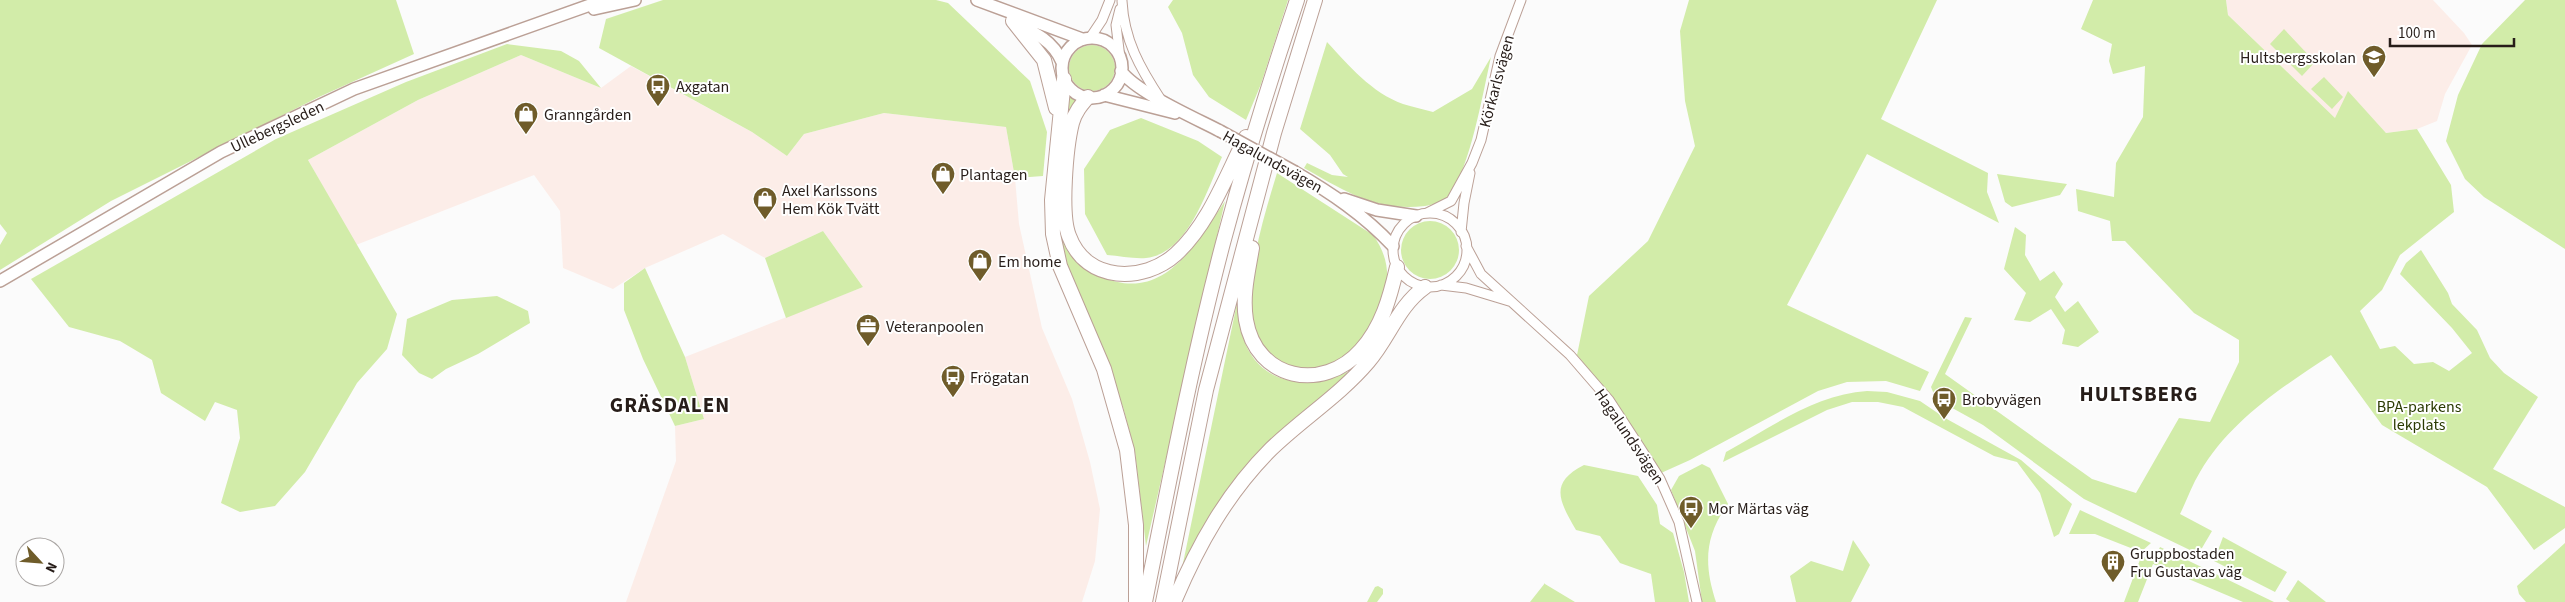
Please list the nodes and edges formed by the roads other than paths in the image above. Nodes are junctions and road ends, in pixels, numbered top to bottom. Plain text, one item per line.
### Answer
1 (604, 0) edge
2 (635, 0) edge
3 (1110, 0) edge
4 (1297, 0) edge
5 (1314, 0) edge
6 (1521, 0) edge
7 (1122, 1) edge
8 (980, 2) edge
9 (572, 11) junction
10 (1013, 21) junction
11 (1086, 38) junction
12 (1120, 58) junction
13 (1062, 62) junction
14 (1121, 71) junction
15 (1064, 79) junction
16 (1104, 95) junction
17 (1088, 97) junction
18 (1161, 100) junction
19 (1260, 110) junction
20 (1279, 118) junction
21 (1059, 124) junction
22 (1216, 129) junction
23 (1472, 163) junction
24 (1335, 196) junction
25 (1421, 215) junction
26 (1461, 232) junction
27 (1393, 246) junction
28 (1466, 246) junction
29 (1397, 267) junction
30 (0, 281) edge
31 (1441, 285) junction
32 (1425, 287) junction
33 (1511, 301) junction
34 (1136, 602) edge
35 (1145, 602) edge
36 (1163, 602) edge
37 (1174, 602) edge
38 (1697, 602) edge

1 - 9 main road, Ullebergsleden
2 - 9 main road, Ullebergsleden
3 - 11 street
4 - 19 highway
5 - 20 highway
6 - 23 street, Körkarlsvägen
7 - 12 street
7 - 18 street
8 - 10 main road
8 - 11 main road
9 - 30 main road, Ullebergsleden
10 - 13 main road
10 - 21 highway
11 - 12 main road
11 - 13 main road
12 - 14 main road
13 - 15 main road
14 - 16 main road
14 - 18 main road, Hagalundsvägen
15 - 17 main road
15 - 21 highway
16 - 17 main road
16 - 22 main road, Hagalundsvägen
17 - 19 highway
18 - 22 main road, Hagalundsvägen
19 - 35 highway
20 - 29 highway
20 - 36 highway
21 - 34 highway
22 - 24 main road, Hagalundsvägen, bridge
23 - 25 street, Körkarlsvägen
23 - 26 street, Körkarlsvägen
24 - 25 main road, Hagalundsvägen
24 - 27 main road, Hagalundsvägen
25 - 26 street
25 - 27 street
26 - 28 street
27 - 29 street
28 - 31 street
28 - 33 street, Hagalundsvägen
29 - 32 street
31 - 32 street
31 - 33 street, Hagalundsvägen
32 - 37 highway
33 - 38 street, Hagalundsvägen

